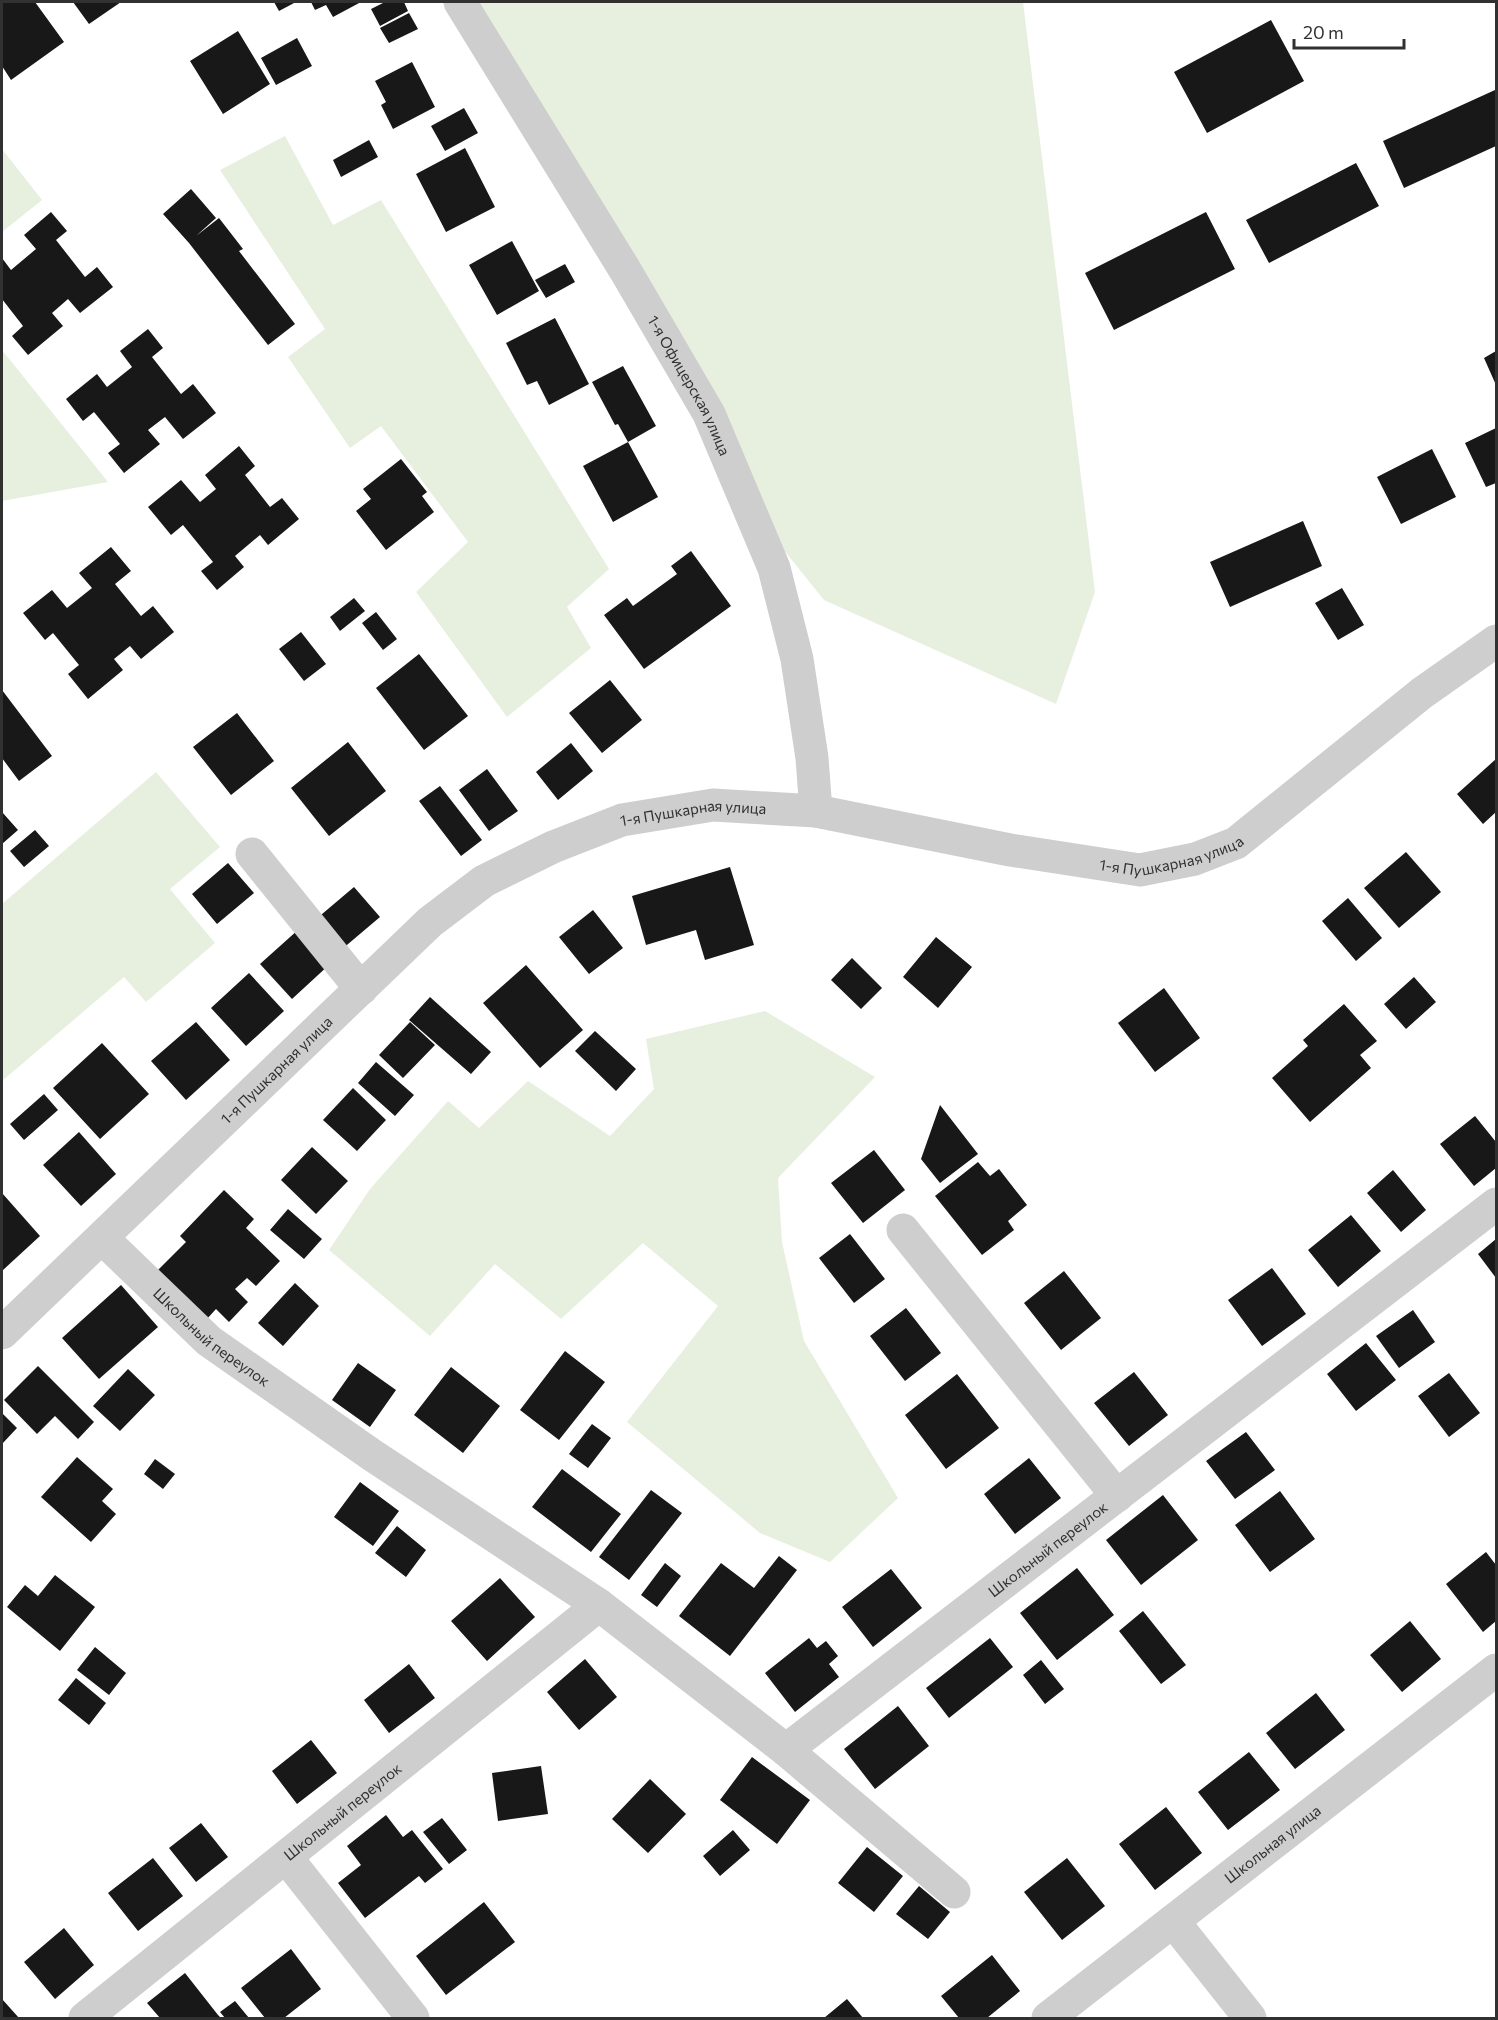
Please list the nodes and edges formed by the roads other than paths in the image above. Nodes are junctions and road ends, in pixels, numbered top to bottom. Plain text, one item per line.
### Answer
1 (460, 2) edge
2 (1497, 641) edge
3 (816, 811) junction
4 (252, 854) dead end
5 (361, 989) junction
6 (1497, 1204) edge
7 (903, 1230) dead end
8 (102, 1238) junction
9 (2, 1333) edge
10 (1117, 1496) junction
11 (599, 1605) junction
12 (1497, 1670) edge
13 (786, 1750) junction
14 (286, 1857) junction
15 (954, 1892) dead end
16 (1173, 1922) junction
17 (85, 2019) edge
18 (413, 2019) edge
19 (1048, 2019) edge
20 (1250, 2019) edge

1 - 3 street, 1-я Офицерская улица
2 - 3 street, 1-я Пушкарная улица
3 - 5 street, 1-я Пушкарная улица
4 - 5 street
5 - 8 street, 1-я Пушкарная улица
6 - 10 street, Школьный переулок
7 - 10 street
8 - 9 street, 1-я Пушкарная улица
8 - 11 street, Школьный переулок
10 - 13 street, Школьный переулок
11 - 13 street, Школьный переулок
11 - 14 street, Школьный переулок
12 - 16 street, Школьная улица
13 - 15 street
14 - 17 street, Школьный переулок
14 - 18 street
16 - 19 street, Школьная улица
16 - 20 street

